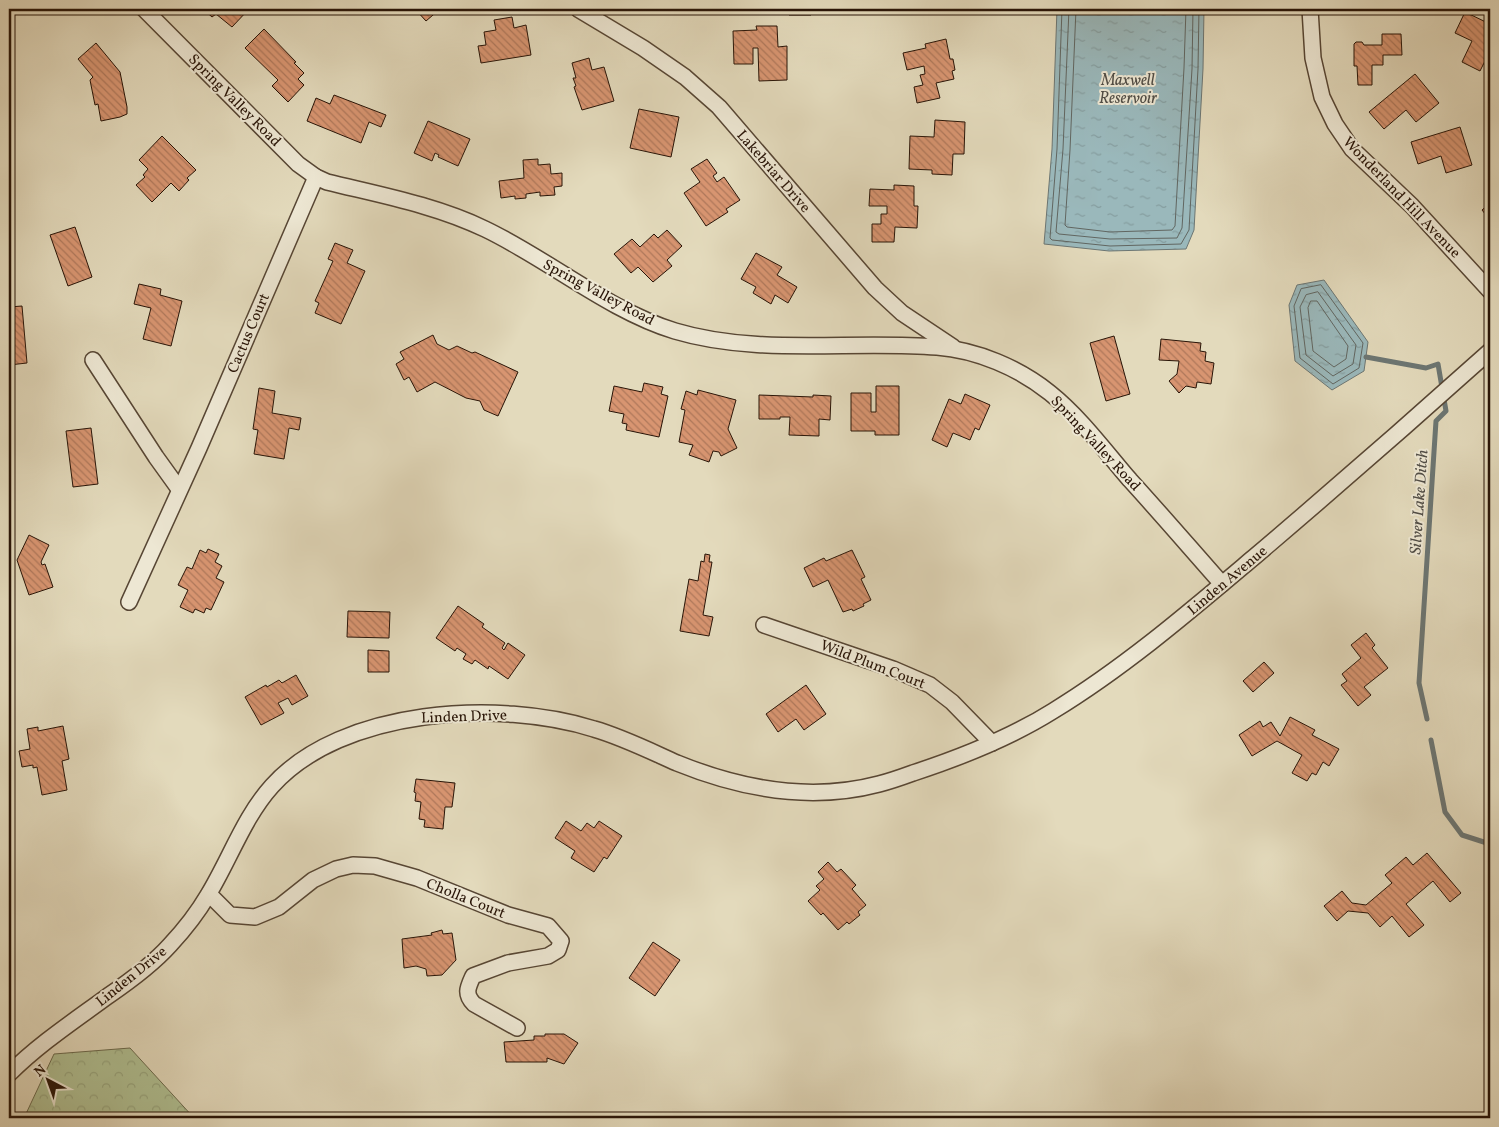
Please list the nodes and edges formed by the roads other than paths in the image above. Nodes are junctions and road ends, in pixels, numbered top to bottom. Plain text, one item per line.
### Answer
1 (144, 9) edge
2 (578, 9) edge
3 (1310, 9) edge
4 (316, 177) junction
5 (1490, 291) edge
6 (956, 350) junction
7 (1490, 351) edge
8 (93, 360) dead end
9 (179, 489) junction
10 (1222, 584) junction
11 (129, 602) dead end
12 (764, 625) dead end
13 (992, 743) junction
14 (934, 766) joint
15 (209, 894) junction
16 (517, 1028) dead end
17 (9, 1074) edge

1 - 4 street, Spring Valley Road
2 - 6 street, Lakebriar Drive
3 - 5 street, Wonderland Hill Avenue
4 - 6 street, Spring Valley Road
4 - 9 street, Cactus Court
6 - 10 street, Spring Valley Road
7 - 10 street, Linden Avenue
8 - 9 street
9 - 11 street, Cactus Court
10 - 13 street, Linden Avenue
12 - 13 street, Wild Plum Court
13 - 14 street, Linden Avenue
14 - 15 street, Linden Drive
15 - 16 street, Cholla Court
15 - 17 street, Linden Drive

